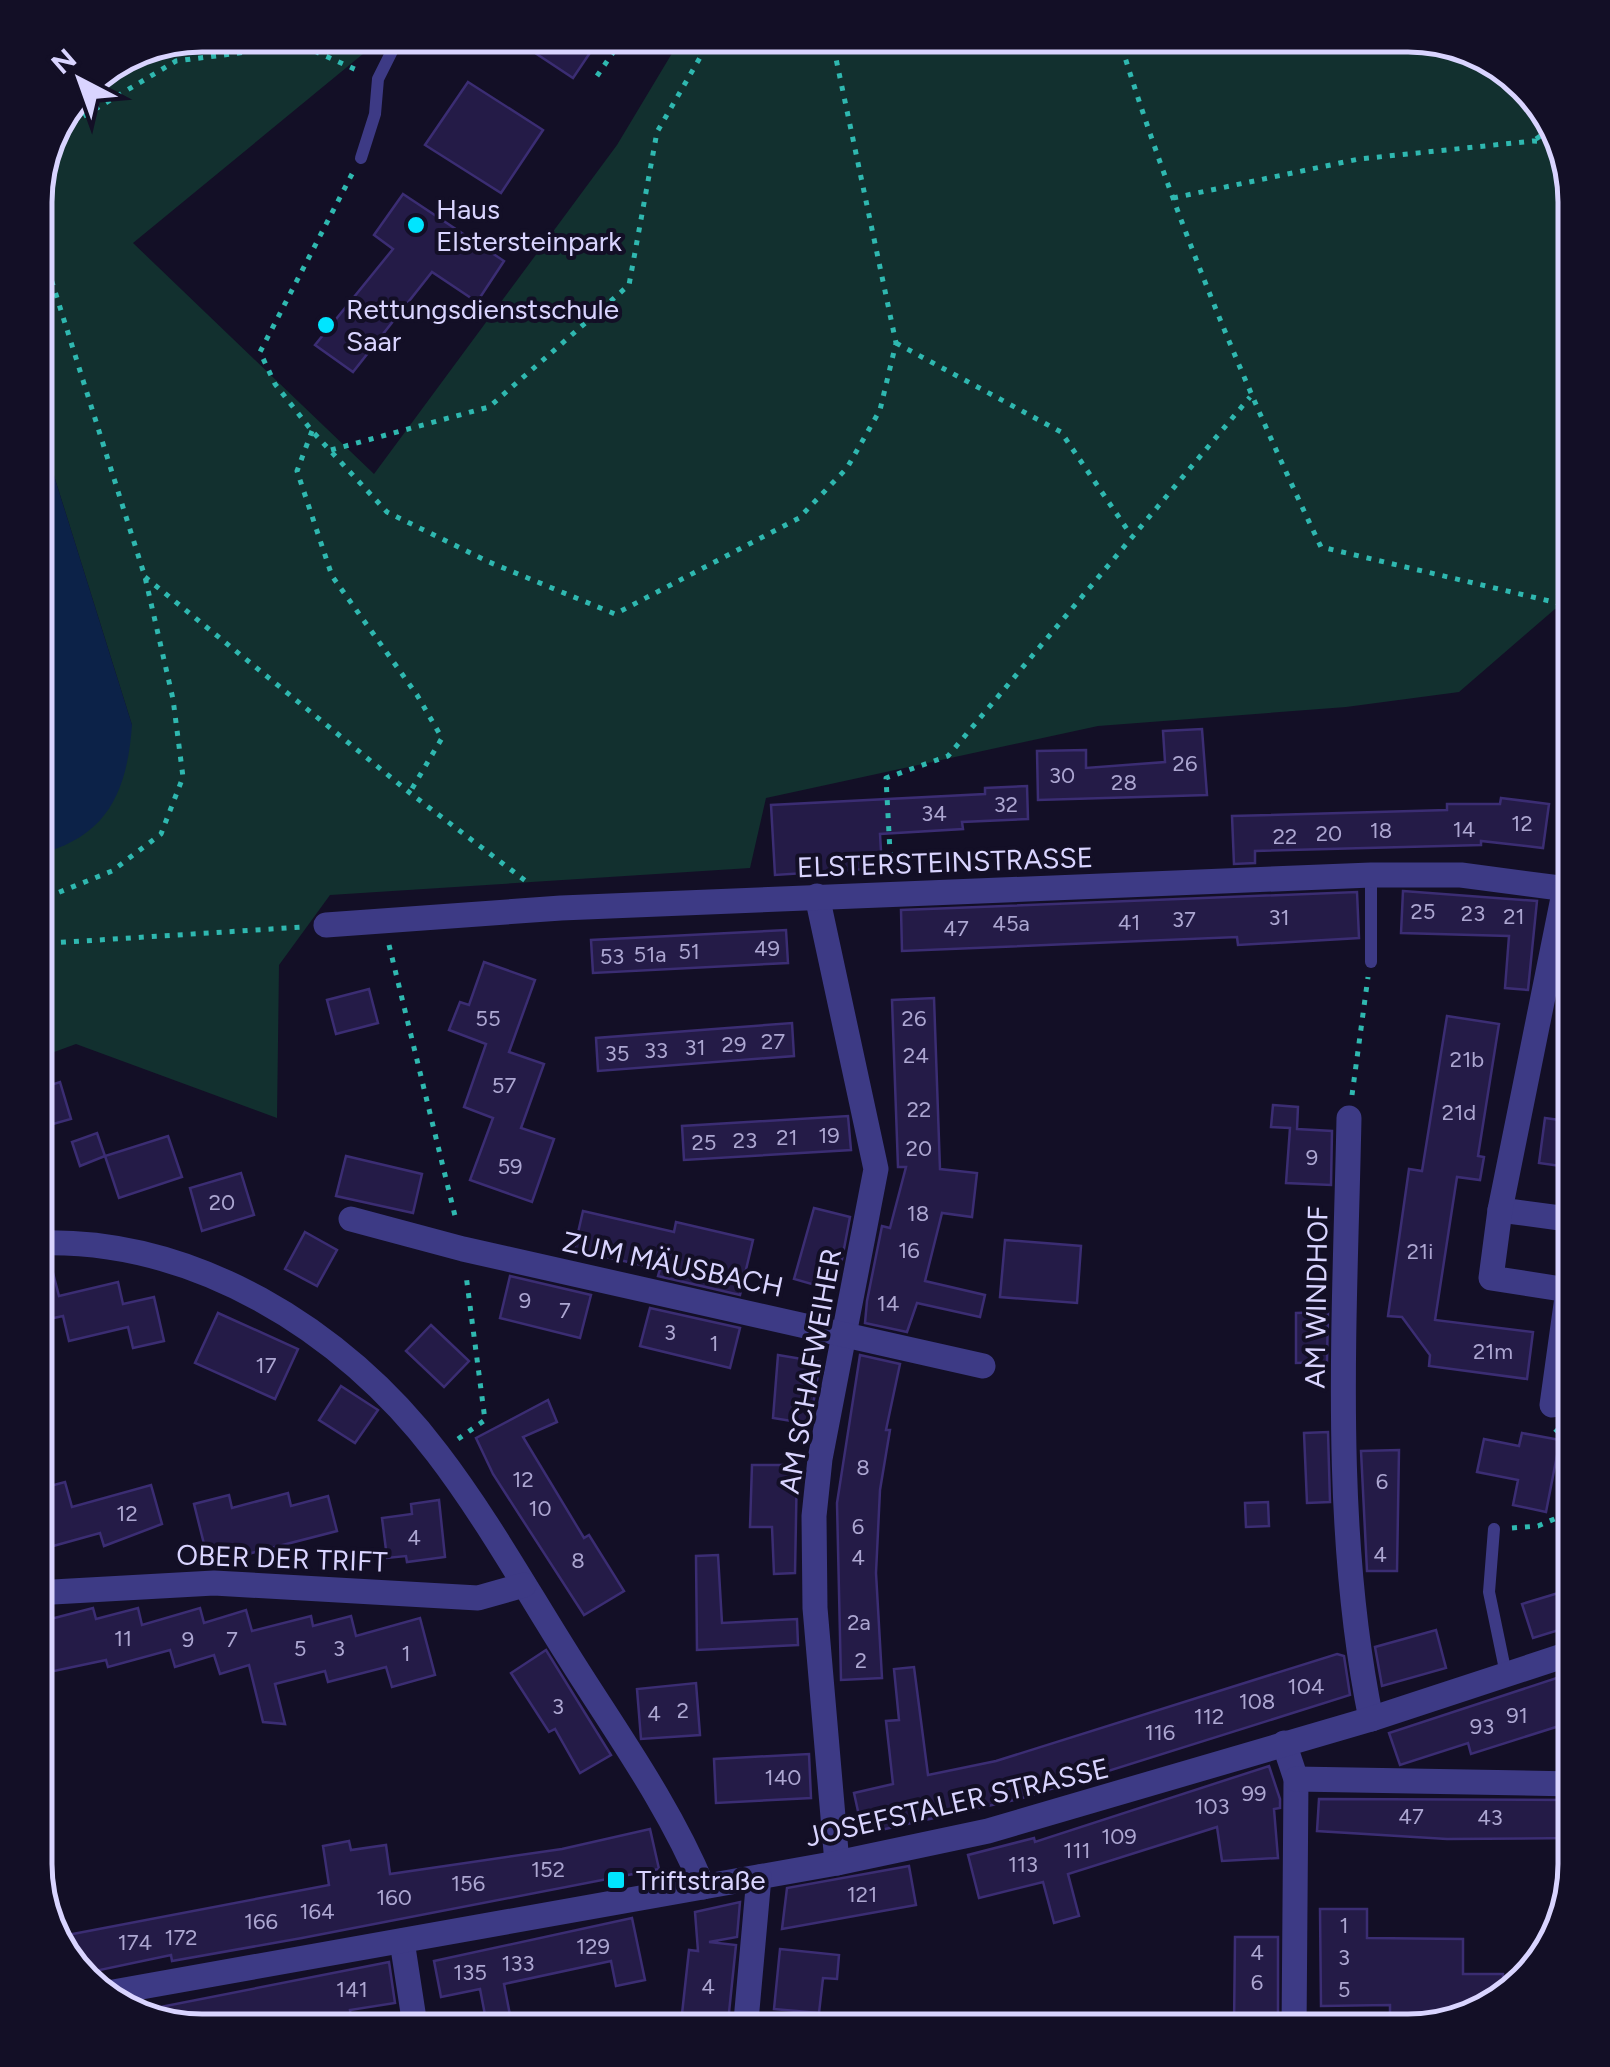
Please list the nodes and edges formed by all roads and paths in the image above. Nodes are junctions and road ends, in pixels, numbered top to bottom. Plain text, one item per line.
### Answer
1 (251, 52) edge
2 (316, 52) edge
3 (391, 52) edge
4 (613, 52) edge
5 (703, 52) edge
6 (835, 53) edge
7 (1124, 53) edge
8 (597, 76) dead end
9 (378, 79) junction
10 (78, 119) edge
11 (1541, 136) edge
12 (1534, 141) junction
13 (1544, 141) edge
14 (361, 158) joint
15 (1173, 198) junction
16 (53, 282) edge
17 (896, 344) junction
18 (1250, 397) junction
19 (312, 432) junction
20 (330, 450) junction
21 (1131, 535) junction
22 (146, 577) junction
23 (1558, 602) edge
24 (410, 793) junction
25 (1372, 875) junction
26 (1558, 887) edge
27 (892, 894) junction
28 (53, 895) edge
29 (817, 896) junction
30 (561, 908) junction
31 (381, 923) junction
32 (326, 925) joint
33 (53, 943) edge
34 (1558, 944) edge
35 (1370, 962) joint
36 (1349, 1118) joint
37 (1500, 1210) junction
38 (1558, 1218) edge
39 (351, 1220) dead end
40 (53, 1242) edge
41 (463, 1249) junction
42 (1558, 1288) edge
43 (845, 1332) junction
44 (1558, 1362) edge
45 (983, 1366) dead end
46 (1552, 1405) dead end
47 (438, 1454) junction
48 (1558, 1517) edge
49 (1494, 1529) joint
50 (524, 1586) junction
51 (53, 1591) edge
52 (1558, 1657) edge
53 (1506, 1674) junction
54 (1371, 1719) junction
55 (1284, 1743) junction
56 (1296, 1780) junction
57 (1558, 1784) edge
58 (837, 1863) junction
59 (759, 1877) junction
60 (703, 1886) junction
61 (402, 1941) junction
62 (123, 1990) edge
63 (413, 2014) edge
64 (747, 2014) edge
65 (1294, 2014) edge

1 - 10 path
2 - 9 path
3 - 9 lane
4 - 8 path
5 - 20 path
6 - 17 path
7 - 15 path
9 - 14 lane
11 - 12 path
12 - 13 path
12 - 15 path
14 - 19 path
15 - 18 path
16 - 22 path
17 - 20 path
17 - 21 path
18 - 21 path
18 - 23 path
19 - 20 path
19 - 24 path
21 - 27 path
22 - 24 path
22 - 28 path
24 - 30 path
25 - 26 street, ELSTERSTEINSTRASSE
25 - 27 street, ELSTERSTEINSTRASSE
25 - 35 lane
27 - 29 street, ELSTERSTEINSTRASSE
29 - 30 street, ELSTERSTEINSTRASSE
29 - 43 street, AM SCHAFWEIHER
30 - 31 street, ELSTERSTEINSTRASSE
31 - 32 street, ELSTERSTEINSTRASSE
31 - 41 path
32 - 33 path
34 - 37 street, ELSTERSTEINSTRASSE
35 - 36 path
36 - 54 street, AM WINDHOF
37 - 38 street
37 - 42 street, ELSTERSTEINSTRASSE
39 - 41 street, ZUM MÄUSBACH
40 - 47 street
41 - 43 street, ZUM MÄUSBACH
41 - 47 path
43 - 45 street, ZUM MÄUSBACH
43 - 58 street, AM SCHAFWEIHER
44 - 46 street
47 - 50 street
48 - 49 path
49 - 53 lane
50 - 51 street, OBER DER TRIFT
50 - 60 street
52 - 53 street, JOSEFSTALER STRASSE
53 - 54 street, JOSEFSTALER STRASSE
54 - 55 street, JOSEFSTALER STRASSE
55 - 56 street
55 - 58 street, JOSEFSTALER STRASSE
56 - 57 street
56 - 65 street
58 - 59 street, JOSEFSTALER STRASSE
59 - 60 street, JOSEFSTALER STRASSE
59 - 64 street
60 - 61 street, JOSEFSTALER STRASSE
61 - 62 street, JOSEFSTALER STRASSE
61 - 63 street

